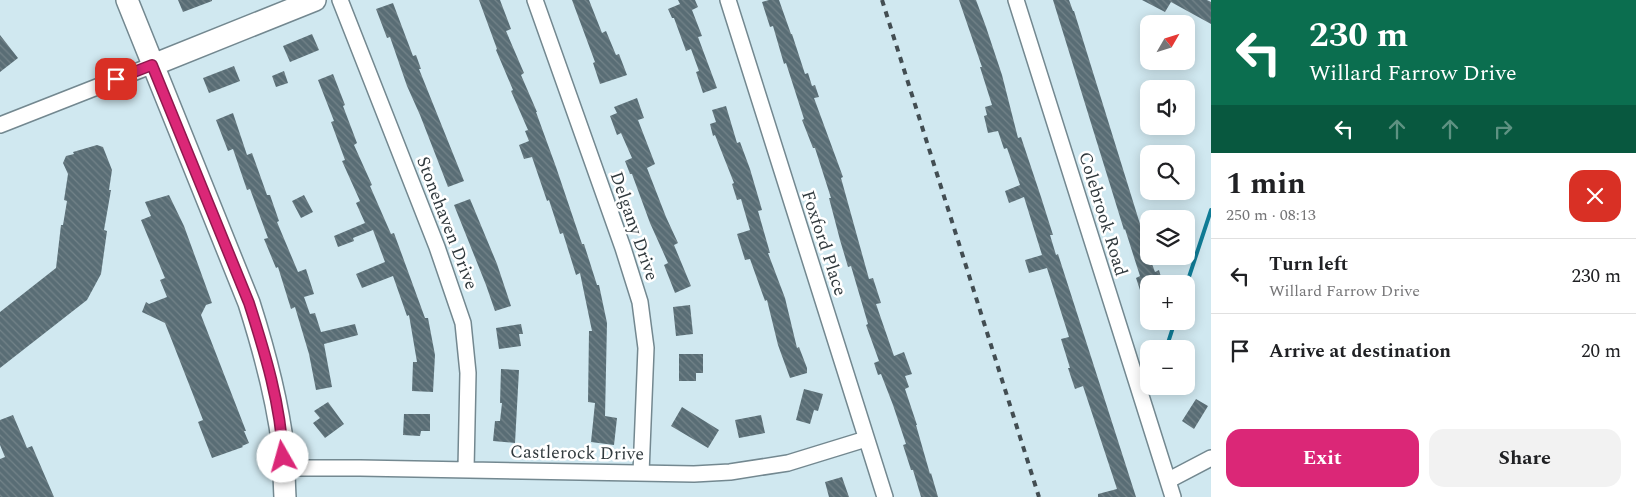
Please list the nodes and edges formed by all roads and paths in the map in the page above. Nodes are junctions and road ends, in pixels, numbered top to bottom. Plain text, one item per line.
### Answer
1 (127, 0) edge
2 (316, 0) edge
3 (340, 0) edge
4 (535, 0) edge
5 (728, 0) edge
6 (1016, 0) edge
7 (152, 65) junction
8 (0, 125) edge
9 (866, 439) junction
10 (1211, 458) edge
11 (284, 468) junction
12 (466, 470) junction
13 (641, 473) junction
14 (1169, 480) junction
15 (284, 497) edge
16 (885, 497) edge
17 (1173, 497) edge

1 - 7 street
2 - 7 street
3 - 12 street, Stonehaven Drive
4 - 13 street, Delgany Drive
5 - 9 street, Foxford Place
6 - 14 street, Colebrook Road
7 - 8 street
7 - 11 street
9 - 13 street, Castlerock Drive
9 - 16 street, Foxford Place
10 - 14 street
11 - 12 street, Castlerock Drive
11 - 15 street
12 - 13 street, Castlerock Drive
14 - 17 street, Colebrook Road

